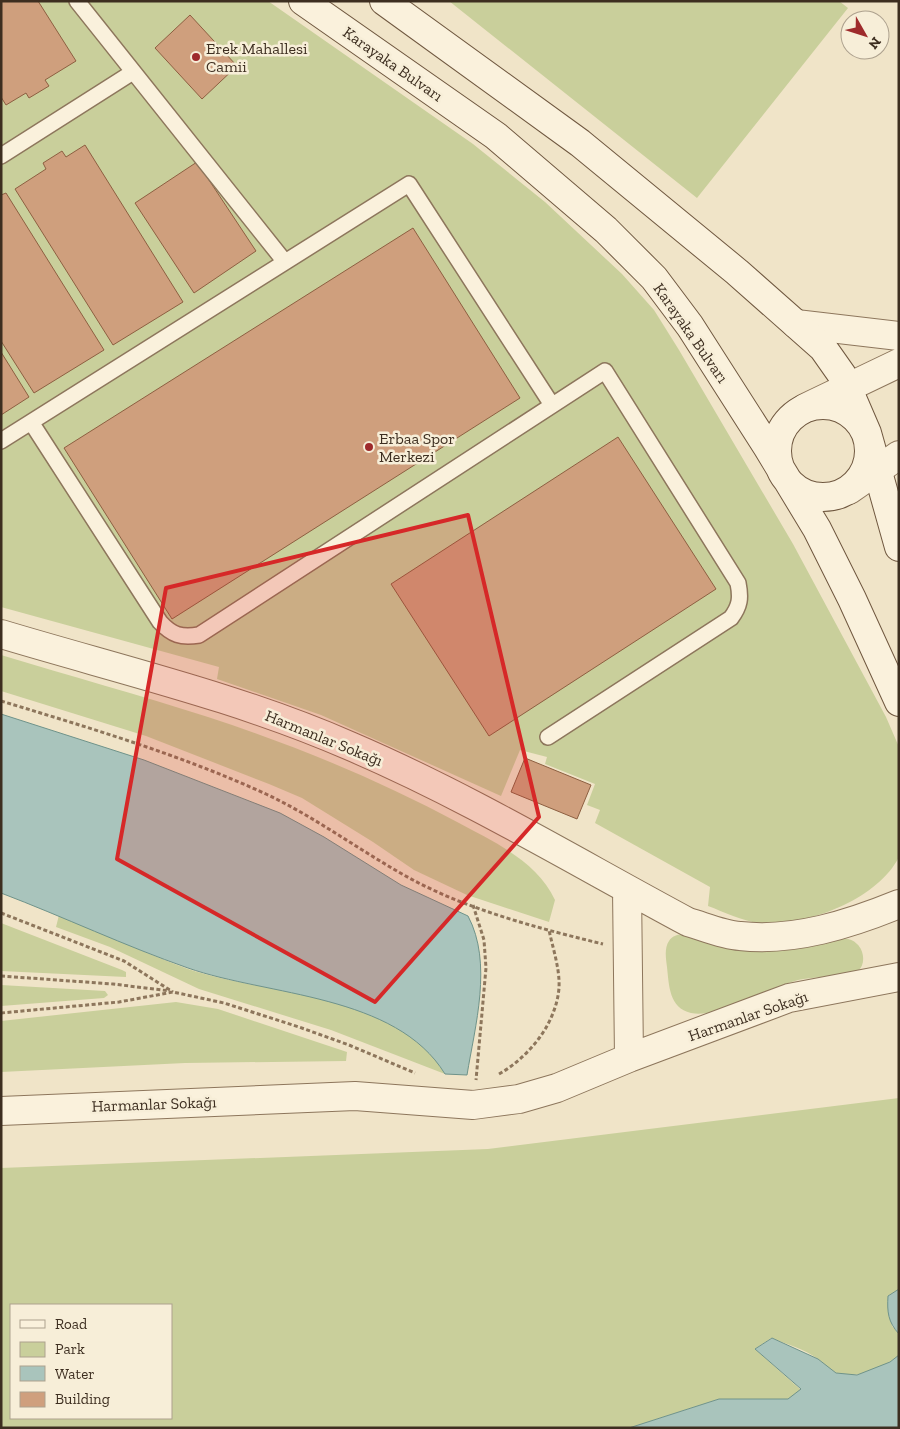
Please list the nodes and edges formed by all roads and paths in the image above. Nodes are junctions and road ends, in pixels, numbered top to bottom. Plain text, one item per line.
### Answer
1 (303, 1) edge
2 (384, 1) edge
3 (81, 3) edge
4 (133, 72) junction
5 (1, 156) edge
6 (285, 262) junction
7 (796, 324) junction
8 (899, 336) edge
9 (899, 363) edge
10 (848, 389) junction
11 (552, 405) junction
12 (805, 408) junction
13 (31, 422) junction
14 (867, 433) junction
15 (1, 441) edge
16 (888, 462) edge
17 (782, 473) junction
18 (848, 490) junction
19 (893, 495) edge
20 (899, 547) edge
21 (1, 634) edge
22 (1, 701) edge
23 (899, 702) edge
24 (548, 737) dead end
25 (627, 890) junction
26 (899, 904) edge
27 (473, 905) junction
28 (1, 913) edge
29 (550, 930) junction
30 (627, 951) junction
31 (1, 976) edge
32 (899, 977) edge
33 (174, 992) junction
34 (1, 1013) edge
35 (629, 1058) junction
36 (419, 1074) dead end
37 (495, 1076) dead end
38 (482, 1082) dead end
39 (1, 1110) edge

1 - 17 street, Karayaka Bulvarı
2 - 7 street
3 - 4 lane
4 - 5 lane
4 - 6 lane
6 - 11 lane
6 - 13 lane
7 - 8 street
7 - 10 street
9 - 10 street
10 - 12 street
10 - 14 street
11 - 13 lane
11 - 24 lane
12 - 14 street
12 - 17 street
13 - 15 lane
14 - 16 street
14 - 18 street
16 - 18 street
16 - 19 street
17 - 18 street
17 - 23 street, Karayaka Bulvarı
19 - 20 street
21 - 25 street, Harmanlar Sokağı
22 - 27 path
25 - 26 street, Harmanlar Sokağı
25 - 30 street
27 - 29 path
27 - 38 path
28 - 33 path
29 - 30 path
29 - 37 path
30 - 35 street
31 - 33 path
32 - 35 street, Harmanlar Sokağı
33 - 34 path
33 - 36 path
35 - 39 street, Harmanlar Sokağı

